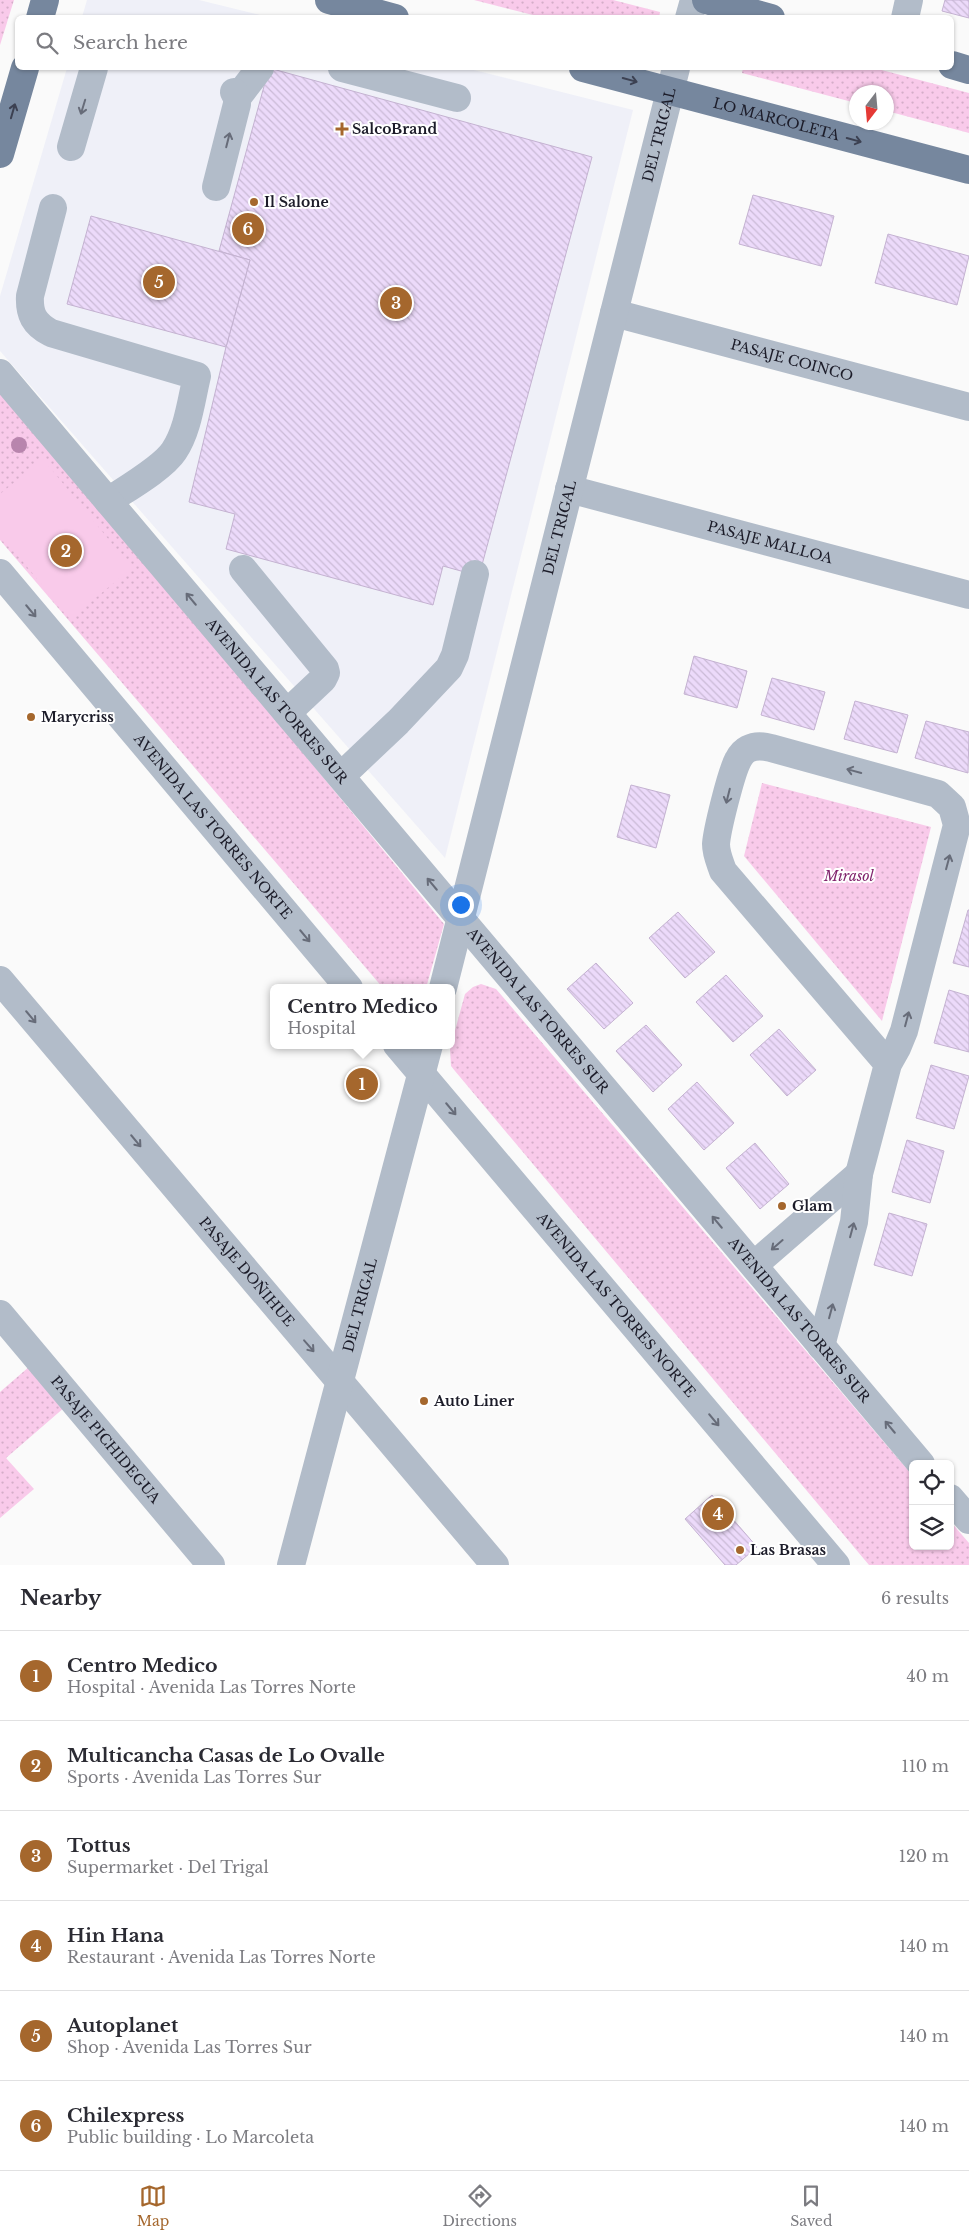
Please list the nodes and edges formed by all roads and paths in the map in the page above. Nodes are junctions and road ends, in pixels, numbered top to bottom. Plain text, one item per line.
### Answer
1 (45, 0) edge
2 (330, 0) edge
3 (694, 0) edge
4 (706, 0) edge
5 (909, 0) edge
6 (41, 15) edge
7 (384, 15) edge
8 (690, 15) edge
9 (760, 15) edge
10 (905, 15) edge
11 (954, 66) edge
12 (24, 70) edge
13 (93, 70) edge
14 (258, 70) edge
15 (350, 70) edge
16 (387, 70) edge
17 (599, 70) edge
18 (969, 70) edge
19 (673, 79) edge
20 (71, 147) dead end
21 (0, 154) edge
22 (969, 170) edge
23 (216, 187) dead end
24 (53, 208) dead end
25 (614, 313) junction
26 (0, 373) edge
27 (969, 407) edge
28 (569, 489) junction
29 (108, 501) junction
30 (243, 569) dead end
31 (0, 573) edge
32 (475, 574) dead end
33 (969, 596) edge
34 (287, 713) junction
35 (341, 776) junction
36 (960, 804) edge
37 (461, 918) junction
38 (0, 980) edge
39 (346, 984) edge
40 (444, 984) edge
41 (400, 1049) edge
42 (428, 1049) edge
43 (888, 1064) junction
44 (421, 1074) junction
45 (859, 1174) junction
46 (754, 1265) junction
47 (0, 1314) edge
48 (821, 1346) junction
49 (340, 1381) junction
50 (918, 1460) edge
51 (954, 1503) edge
52 (969, 1520) edge
53 (211, 1565) edge
54 (291, 1565) edge
55 (495, 1565) edge
56 (836, 1565) edge

1 - 6 main road
2 - 7 main road
3 - 8 street
4 - 9 main road
5 - 10 street
11 - 18 main road
21 -> 12 main road
13 -> 20 street
23 -> 14 street
15 - 16 street
17 -> 19 main road, LO MARCOLETA
19 -> 22 main road, LO MARCOLETA
19 - 25 street, DEL TRIGAL
24 - 29 street
25 - 27 street, PASAJE COINCO
25 - 28 street, DEL TRIGAL
26 - 29 street, AVENIDA LAS TORRES SUR
28 - 33 street, PASAJE MALLOA
28 - 37 street, DEL TRIGAL
34 -> 29 street, AVENIDA LAS TORRES SUR
30 - 34 street
31 -> 39 street, AVENIDA LAS TORRES NORTE
32 - 35 street
34 - 35 street, AVENIDA LAS TORRES SUR
37 -> 35 street, AVENIDA LAS TORRES SUR
43 -> 36 street
36 -> 43 street
37 - 40 street, DEL TRIGAL
46 -> 37 street, AVENIDA LAS TORRES SUR
38 -> 49 street, PASAJE DOÑIHUE
41 - 44 street, AVENIDA LAS TORRES NORTE
42 - 44 street, DEL TRIGAL
43 - 45 street
44 - 49 street, DEL TRIGAL
44 -> 56 street, AVENIDA LAS TORRES NORTE
45 -> 46 street
48 -> 45 street
46 - 48 street, AVENIDA LAS TORRES SUR
47 - 53 street, PASAJE PICHIDEGUA
50 -> 48 street, AVENIDA LAS TORRES SUR
49 - 54 street, DEL TRIGAL
49 - 55 street, PASAJE DOÑIHUE
51 - 52 street

